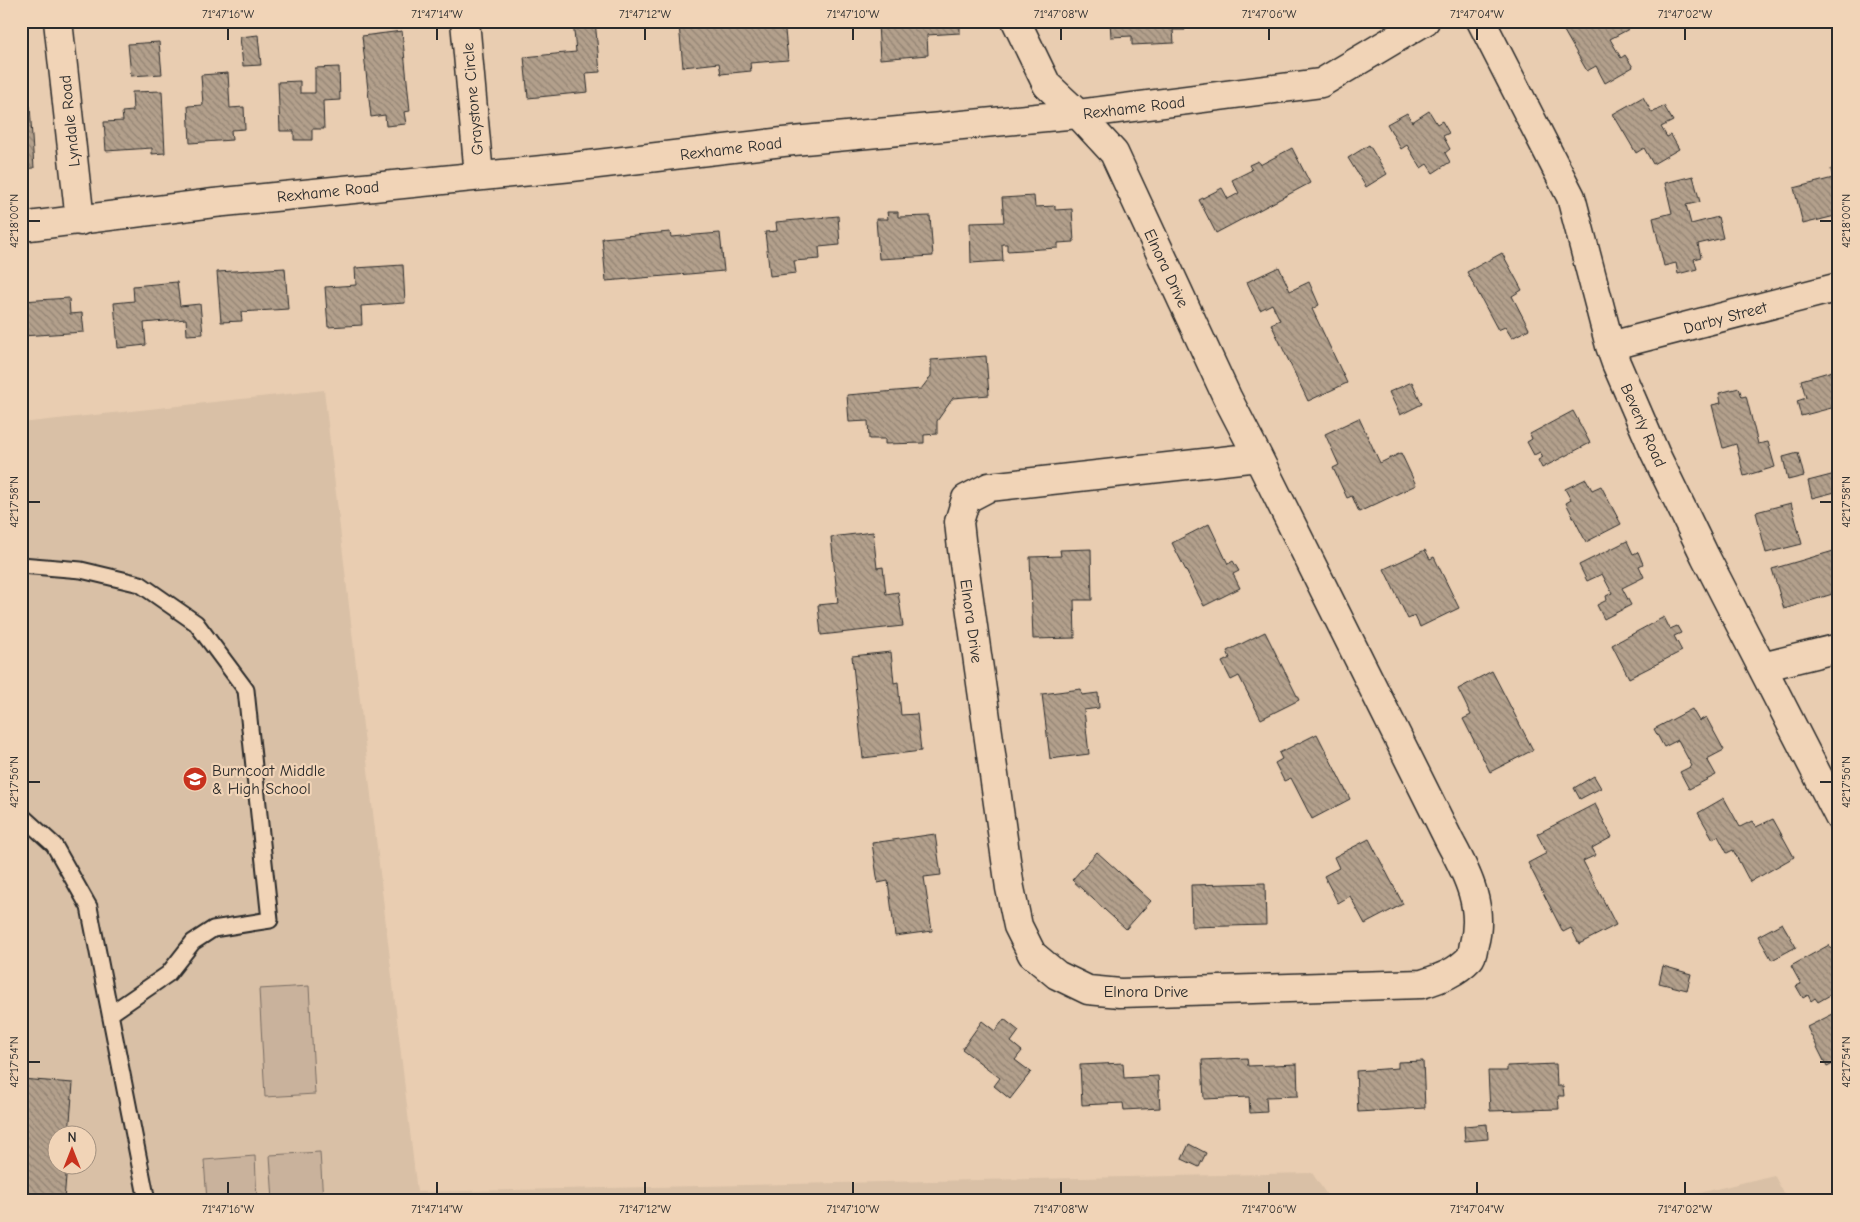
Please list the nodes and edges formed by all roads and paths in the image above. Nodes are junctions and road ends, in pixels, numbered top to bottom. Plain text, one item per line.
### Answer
1 (58, 21) edge
2 (465, 21) edge
3 (1016, 21) edge
4 (1425, 21) edge
5 (1481, 21) edge
6 (1078, 114) junction
7 (479, 176) junction
8 (80, 221) junction
9 (21, 227) edge
10 (1839, 287) edge
11 (1610, 346) junction
12 (1258, 457) junction
13 (21, 565) edge
14 (1839, 648) edge
15 (1762, 667) junction
16 (21, 815) edge
17 (1839, 817) edge
18 (110, 1014) junction
19 (146, 1201) edge

1 - 8 street, Lyndale Road
2 - 7 street, Graystone Circle
3 - 6 street
4 - 6 street, Rexhame Road
5 - 11 street, Beverly Road
6 - 7 street, Rexhame Road
6 - 12 street, Elnora Drive
7 - 8 street, Rexhame Road
8 - 9 street, Rexhame Road
10 - 11 street, Darby Street
11 - 15 street, Beverly Road
12 - 12 street, Elnora Drive
13 - 18 lane
14 - 15 street
15 - 17 street, Beverly Road
16 - 18 lane
18 - 19 lane

